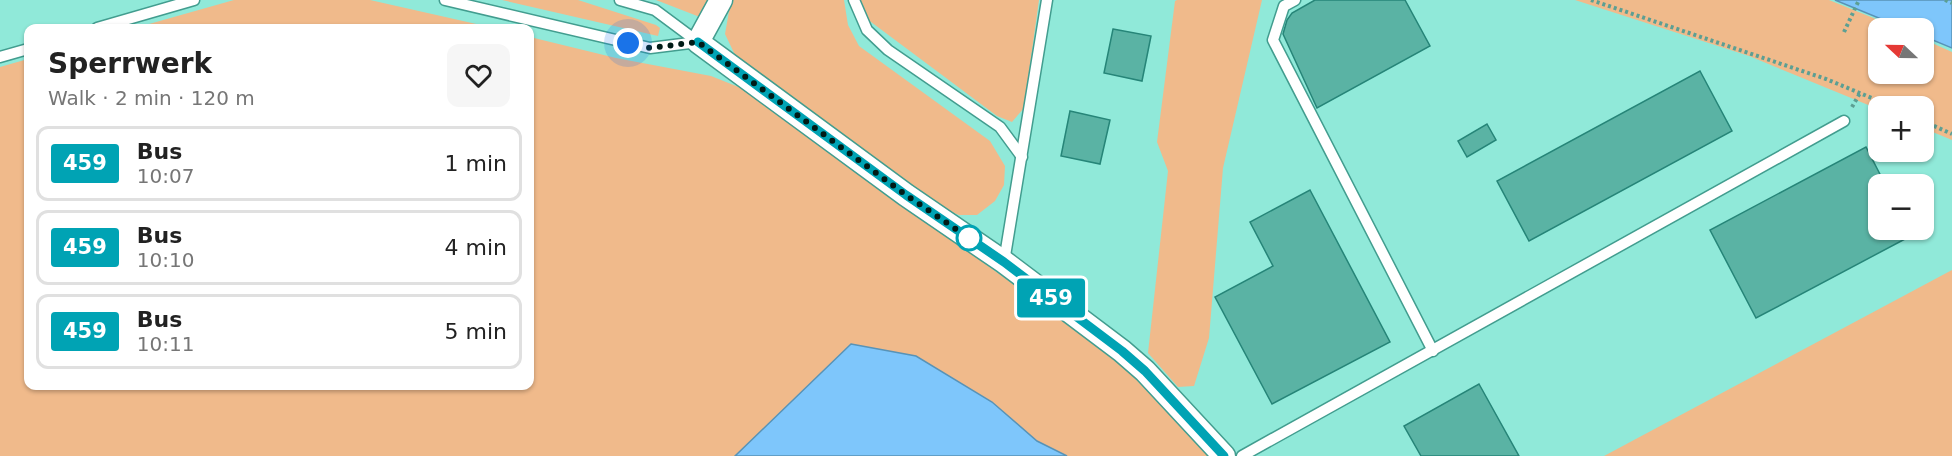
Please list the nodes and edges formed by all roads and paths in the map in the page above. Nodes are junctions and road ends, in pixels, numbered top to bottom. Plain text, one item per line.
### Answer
1 (194, 0) edge
2 (445, 0) edge
3 (620, 0) edge
4 (721, 0) edge
5 (854, 0) edge
6 (1047, 0) edge
7 (1295, 0) edge
8 (1591, 0) edge
9 (1859, 0) edge
10 (1945, 0) edge
11 (1952, 3) edge
12 (111, 24) edge
13 (1844, 32) dead end
14 (698, 42) junction
15 (24, 50) edge
16 (0, 57) edge
17 (1868, 96) edge
18 (1844, 121) dead end
19 (1934, 126) edge
20 (1952, 134) edge
21 (1022, 158) junction
22 (1004, 262) junction
23 (1433, 351) junction
24 (1224, 456) edge
25 (1242, 456) edge

1 - 12 lane
2 - 14 lane
3 - 14 lane
4 - 14 street
5 - 21 lane
6 - 21 lane
7 - 23 lane
8 - 17 path
9 - 13 path
10 - 11 path
14 - 22 street
15 - 16 lane
18 - 23 lane
19 - 20 path
21 - 22 lane
22 - 24 street
23 - 25 lane

